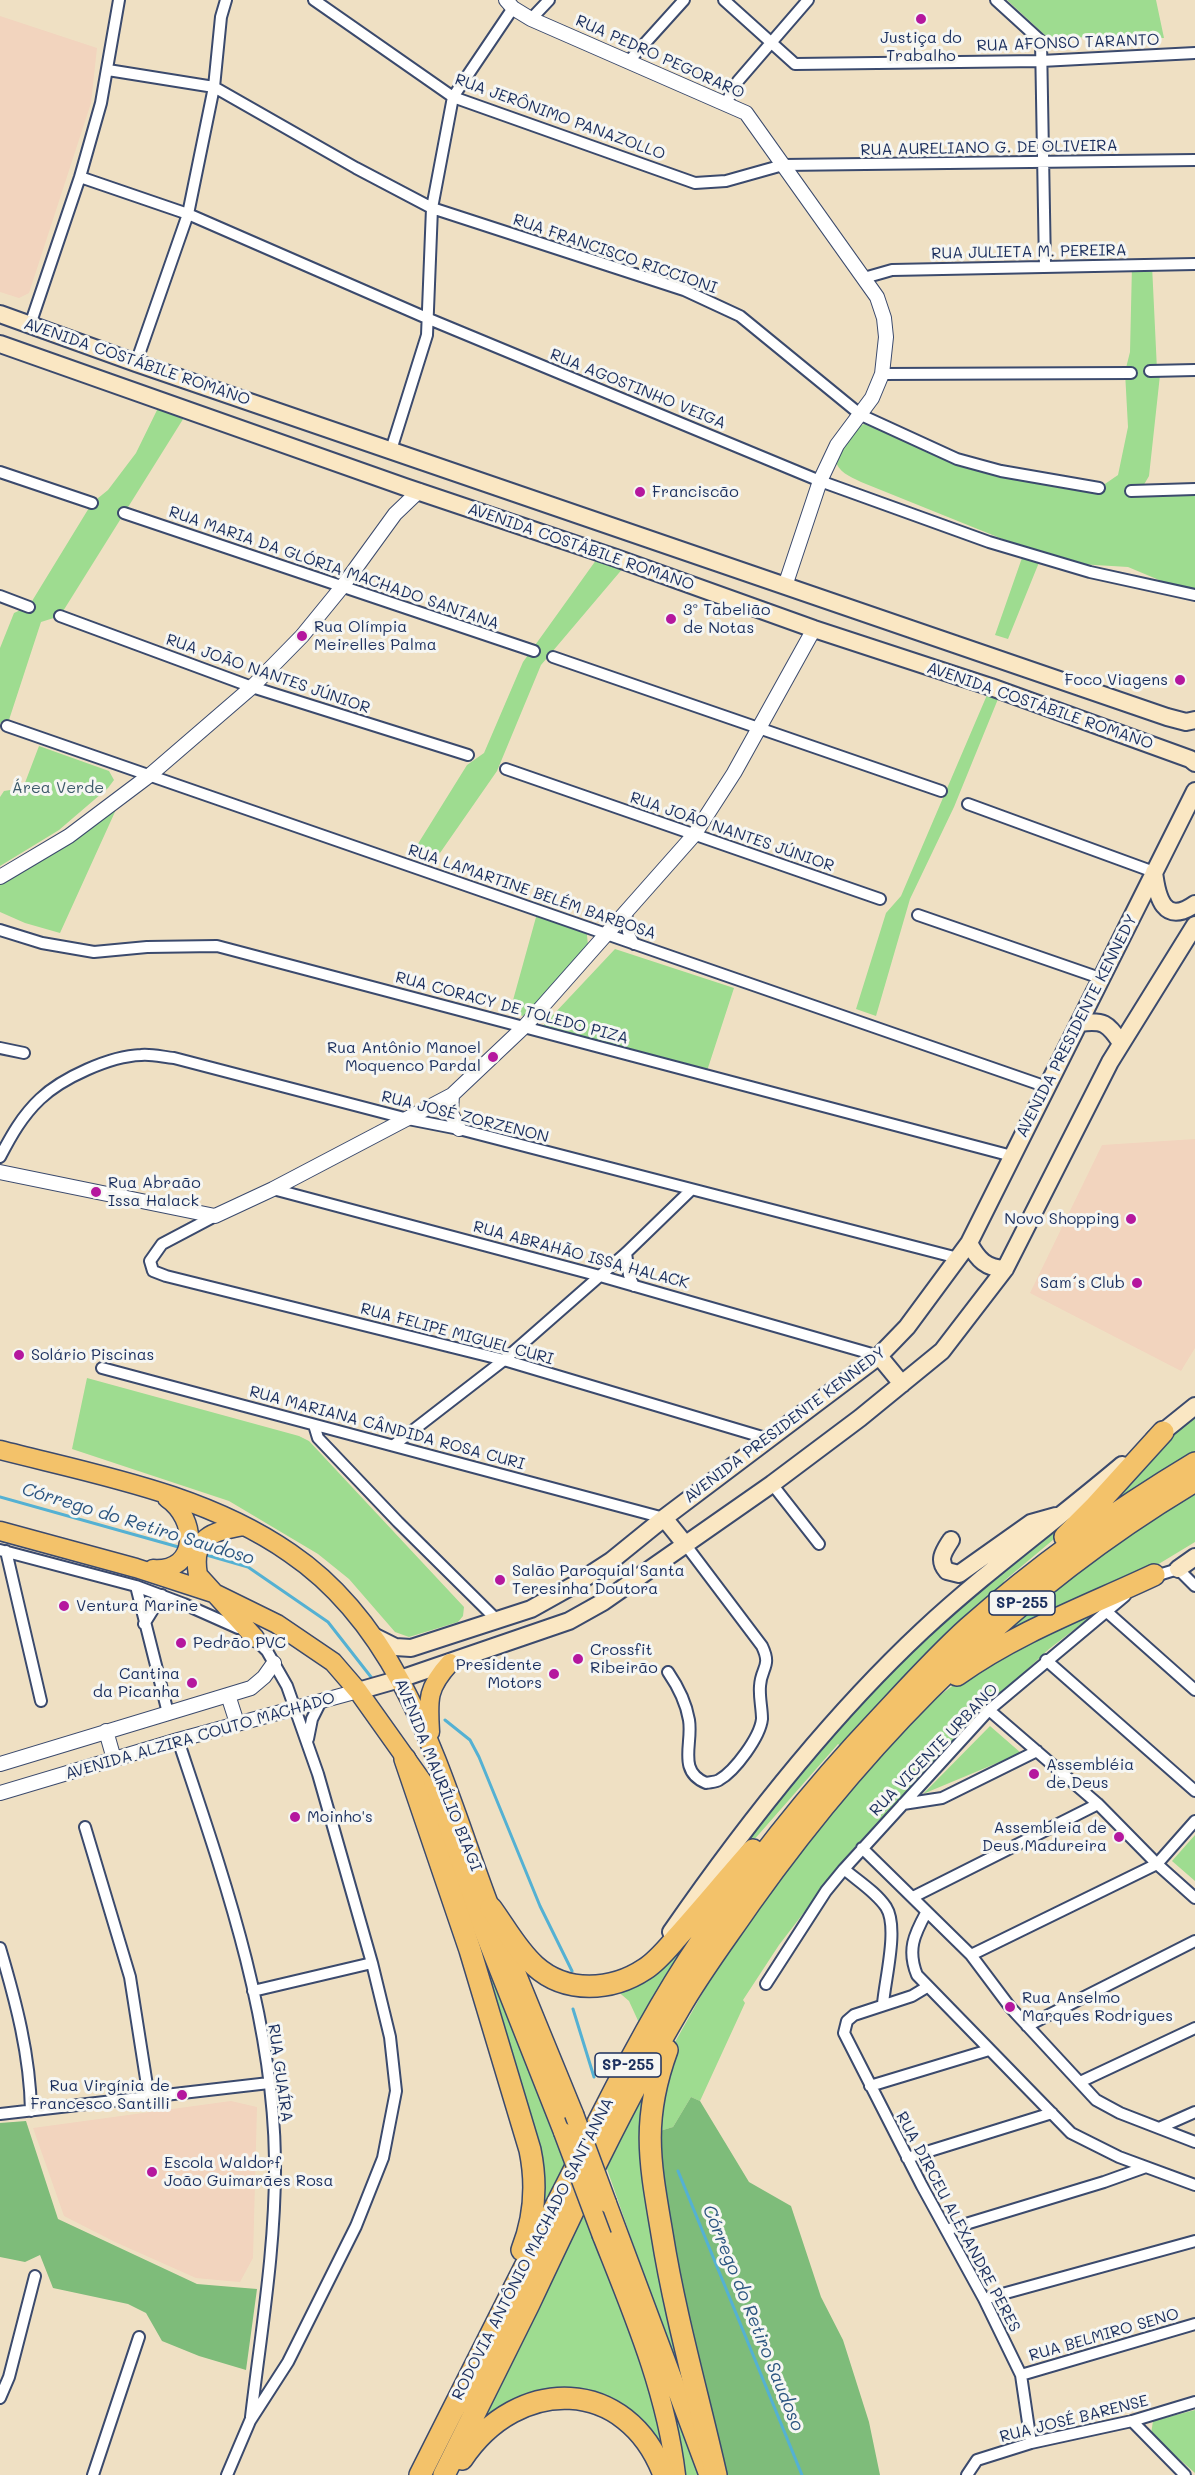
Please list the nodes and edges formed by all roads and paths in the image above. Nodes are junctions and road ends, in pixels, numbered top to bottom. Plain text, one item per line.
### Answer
1 (119, 0) edge
2 (226, 0) edge
3 (314, 0) edge
4 (549, 0) edge
5 (684, 0) edge
6 (724, 0) edge
7 (808, 0) edge
8 (996, 0) edge
9 (509, 4) edge
10 (531, 18) junction
11 (770, 43) junction
12 (1195, 53) edge
13 (1041, 61) junction
14 (627, 62) junction
15 (108, 70) junction
16 (214, 87) junction
17 (453, 97) junction
18 (726, 103) junction
19 (1195, 160) edge
20 (1043, 162) junction
21 (783, 165) junction
22 (80, 177) junction
23 (432, 208) junction
24 (188, 214) junction
25 (1195, 264) edge
26 (1045, 267) junction
27 (864, 278) junction
28 (0, 314) edge
29 (429, 319) junction
30 (30, 325) junction
31 (0, 344) edge
32 (135, 363) junction
33 (1150, 370) dead end
34 (1195, 370) edge
35 (160, 371) junction
36 (1131, 373) dead end
37 (882, 374) junction
38 (151, 398) junction
39 (861, 415) junction
40 (391, 450) junction
41 (413, 457) junction
42 (0, 472) edge
43 (820, 481) junction
44 (400, 485) junction
45 (1099, 488) dead end
46 (1195, 489) edge
47 (419, 491) junction
48 (1131, 491) dead end
49 (92, 503) dead end
50 (124, 513) dead end
51 (394, 514) junction
52 (625, 531) junction
53 (616, 558) junction
54 (785, 586) junction
55 (342, 587) junction
56 (1195, 595) edge
57 (0, 596) edge
58 (29, 607) dead end
59 (60, 616) dead end
60 (814, 629) junction
61 (534, 651) dead end
62 (553, 657) dead end
63 (1004, 661) junction
64 (252, 687) junction
65 (991, 687) junction
66 (1195, 720) edge
67 (7, 726) dead end
68 (758, 729) junction
69 (468, 755) dead end
70 (1195, 763) edge
71 (506, 769) dead end
72 (150, 775) junction
73 (941, 791) dead end
74 (1195, 791) edge
75 (968, 804) dead end
76 (694, 835) junction
77 (1154, 872) junction
78 (0, 877) edge
79 (880, 899) dead end
80 (1195, 904) edge
81 (626, 911) junction
82 (918, 915) dead end
83 (1195, 925) edge
84 (0, 930) edge
85 (606, 934) junction
86 (634, 944) junction
87 (1100, 978) junction
88 (1080, 1023) junction
89 (525, 1026) junction
90 (1121, 1043) junction
91 (0, 1048) edge
92 (24, 1053) dead end
93 (1047, 1087) junction
94 (452, 1095) junction
95 (408, 1119) junction
96 (459, 1129) junction
97 (1012, 1156) junction
98 (0, 1157) edge
99 (0, 1172) edge
100 (273, 1189) junction
101 (691, 1190) junction
102 (215, 1216) junction
103 (969, 1243) junction
104 (626, 1252) junction
105 (958, 1258) junction
106 (1005, 1269) junction
107 (600, 1276) junction
108 (634, 1286) junction
109 (879, 1356) junction
110 (504, 1360) junction
111 (102, 1368) dead end
112 (902, 1384) junction
113 (1195, 1406) edge
114 (314, 1425) junction
115 (1163, 1431) junction
116 (769, 1439) junction
117 (394, 1445) junction
118 (0, 1450) edge
119 (1195, 1463) edge
120 (1195, 1481) edge
121 (772, 1484) junction
122 (159, 1492) junction
123 (1066, 1513) junction
124 (664, 1518) junction
125 (244, 1526) junction
126 (0, 1532) edge
127 (198, 1534) junction
128 (951, 1540) dead end
129 (685, 1544) junction
130 (819, 1544) dead end
131 (3, 1550) edge
132 (1195, 1557) edge
133 (611, 1561) junction
134 (189, 1562) junction
135 (136, 1568) junction
136 (1178, 1569) junction
137 (1154, 1575) junction
138 (627, 1585) junction
139 (136, 1586) junction
140 (1195, 1586) edge
141 (216, 1593) junction
142 (162, 1595) junction
143 (1106, 1611) junction
144 (497, 1620) junction
145 (144, 1624) junction
146 (968, 1628) junction
147 (375, 1637) junction
148 (255, 1638) junction
149 (1046, 1660) junction
150 (450, 1662) junction
151 (274, 1663) junction
152 (668, 1672) dead end
153 (400, 1679) junction
154 (1195, 1690) edge
155 (358, 1691) junction
156 (228, 1695) junction
157 (41, 1701) dead end
158 (321, 1701) junction
159 (296, 1708) junction
160 (989, 1710) junction
161 (168, 1713) junction
162 (237, 1723) junction
163 (106, 1731) junction
164 (178, 1740) junction
165 (308, 1742) junction
166 (862, 1748) junction
167 (431, 1749) junction
168 (1037, 1751) junction
169 (114, 1759) junction
170 (405, 1759) junction
171 (0, 1764) edge
172 (1195, 1791) edge
173 (0, 1793) edge
174 (903, 1804) junction
175 (1098, 1804) junction
176 (1195, 1821) edge
177 (85, 1827) dead end
178 (862, 1848) junction
179 (1157, 1864) junction
180 (844, 1869) junction
181 (913, 1897) junction
182 (1195, 1898) edge
183 (491, 1908) junction
184 (926, 1913) junction
185 (1195, 1941) edge
186 (0, 1948) edge
187 (714, 1953) junction
188 (971, 1955) junction
189 (658, 1958) junction
190 (372, 1963) junction
191 (766, 1984) dead end
192 (927, 1986) junction
193 (253, 1991) junction
194 (883, 2004) junction
195 (1027, 2026) junction
196 (1195, 2028) edge
197 (989, 2050) junction
198 (1080, 2082) junction
199 (269, 2083) junction
200 (870, 2085) junction
201 (149, 2098) junction
202 (31, 2111) junction
203 (1195, 2112) edge
204 (1052, 2113) junction
205 (0, 2114) edge
206 (1159, 2128) junction
207 (1195, 2142) edge
208 (907, 2158) junction
209 (1146, 2167) junction
210 (1195, 2185) edge
211 (946, 2230) junction
212 (1195, 2241) edge
213 (35, 2276) dead end
214 (984, 2300) junction
215 (1195, 2324) edge
216 (139, 2337) dead end
217 (1021, 2374) junction
218 (0, 2398) edge
219 (1195, 2402) edge
220 (450, 2414) junction
221 (250, 2421) junction
222 (1132, 2421) junction
223 (1031, 2443) junction
224 (93, 2475) edge
225 (227, 2475) edge
226 (420, 2475) edge
227 (444, 2475) edge
228 (453, 2475) edge
229 (664, 2475) edge
230 (676, 2475) edge
231 (709, 2475) edge
232 (716, 2475) edge
233 (967, 2475) edge
234 (1185, 2475) edge

1 - 15 street
2 - 16 street
3 - 17 street, RUA JERÔNIMO PANAZOLLO
4 - 10 street
5 - 14 street
6 - 11 street, RUA AFONSO TARANTO
7 - 11 street
8 - 13 street
9 - 10 street, RUA PEDRO PEGORARO
9 - 17 street
10 - 14 street, RUA PEDRO PEGORARO
11 - 13 street, RUA AFONSO TARANTO
11 - 18 street
12 - 13 street, RUA AFONSO TARANTO
13 - 20 street
14 - 18 street, RUA PEDRO PEGORARO
15 - 16 street, RUA FRANCISCO RICCIONI
15 - 22 street
16 - 23 street, RUA FRANCISCO RICCIONI
16 - 24 street
17 - 21 street, RUA JERÔNIMO PANAZOLLO
17 - 23 street
18 - 21 street, RUA PEDRO PEGORARO
19 - 20 street, RUA AURELIANO G. DE OLIVEIRA
20 - 21 street, RUA AURELIANO G. DE OLIVEIRA
20 - 26 street
21 - 27 street
22 - 24 street, RUA AGOSTINHO VEIGA
22 - 30 street
23 - 29 street
23 - 39 street, RUA FRANCISCO RICCIONI
24 - 29 street, RUA AGOSTINHO VEIGA
24 - 32 street
25 - 26 street, RUA JULIETA M. PEREIRA
26 - 27 street, RUA JULIETA M. PEREIRA
27 - 37 street
28 - 30 main road, AVENIDA COSTÁBILE ROMANO
29 - 40 street
29 - 43 street, RUA AGOSTINHO VEIGA
30 - 32 main road, AVENIDA COSTÁBILE ROMANO
31 - 38 main road, AVENIDA COSTÁBILE ROMANO
32 - 35 main road, AVENIDA COSTÁBILE ROMANO
33 - 34 street
35 - 38 main road
35 - 40 main road, AVENIDA COSTÁBILE ROMANO
36 - 37 street
37 - 39 street
38 - 44 main road, AVENIDA COSTÁBILE ROMANO
39 - 43 street
39 - 45 street, RUA FRANCISCO RICCIONI
40 - 41 main road, AVENIDA COSTÁBILE ROMANO
41 - 44 main road
41 - 52 main road, AVENIDA COSTÁBILE ROMANO
42 - 49 street
43 - 54 street
43 - 56 street, RUA AGOSTINHO VEIGA
44 - 47 main road, AVENIDA COSTÁBILE ROMANO
44 - 51 street
46 - 48 street
47 - 51 street
47 - 53 main road, AVENIDA COSTÁBILE ROMANO
50 - 55 street, RUA MARIA DA GLÓRIA MACHADO SANTANA
51 - 55 street
52 - 53 main road
52 - 54 main road, AVENIDA COSTÁBILE ROMANO
53 - 60 main road, AVENIDA COSTÁBILE ROMANO
54 - 63 main road, AVENIDA COSTÁBILE ROMANO
55 - 61 street, RUA MARIA DA GLÓRIA MACHADO SANTANA
55 - 64 street
57 - 58 street
59 - 64 street, RUA JOÃO NANTES JÚNIOR
60 - 65 main road, AVENIDA COSTÁBILE ROMANO
60 - 68 street
62 - 68 street
63 - 65 main road
63 - 66 main road, AVENIDA COSTÁBILE ROMANO
64 - 69 street, RUA JOÃO NANTES JÚNIOR
64 - 72 street
65 - 70 main road, AVENIDA COSTÁBILE ROMANO
67 - 72 street, RUA LAMARTINE BELÉM BARBOSA
68 - 73 street
68 - 76 street
71 - 76 street, RUA JOÃO NANTES JÚNIOR
72 - 78 street
72 - 85 street, RUA LAMARTINE BELÉM BARBOSA
74 - 77 main road, AVENIDA PRESIDENTE KENNEDY
75 - 77 street
76 - 79 street, RUA JOÃO NANTES JÚNIOR
76 - 81 street
77 - 80 main road
77 - 87 main road, AVENIDA PRESIDENTE KENNEDY
81 - 85 street
81 - 86 street
82 - 87 street
83 - 90 main road
84 - 89 street, RUA CORACY DE TOLEDO PIZA
85 - 86 street, RUA LAMARTINE BELÉM BARBOSA
85 - 89 street
86 - 93 street, RUA LAMARTINE BELÉM BARBOSA
87 - 88 main road, AVENIDA PRESIDENTE KENNEDY
88 - 90 main road
88 - 93 main road, AVENIDA PRESIDENTE KENNEDY
89 - 94 street
89 - 97 street, RUA CORACY DE TOLEDO PIZA
90 - 106 main road
91 - 92 street
93 - 97 main road, AVENIDA PRESIDENTE KENNEDY
94 - 95 street
94 - 96 street
95 - 96 street, RUA JOSÉ ZORZENON
95 - 98 street, RUA JOSÉ ZORZENON
95 - 100 street
96 - 101 street, RUA JOSÉ ZORZENON
97 - 103 main road, AVENIDA PRESIDENTE KENNEDY
99 - 102 street
100 - 102 street
100 - 107 street, RUA ABRAHÃO ISSA HALACK
101 - 104 street
101 - 105 street, RUA JOSÉ ZORZENON
102 - 110 street, RUA FELIPE MIGUEL CURI
103 - 105 main road, AVENIDA PRESIDENTE KENNEDY
103 - 106 main road
104 - 107 street
104 - 108 street
105 - 109 main road, AVENIDA PRESIDENTE KENNEDY
106 - 112 main road
107 - 108 street, RUA ABRAHÃO ISSA HALACK
107 - 110 street
108 - 109 street, RUA ABRAHÃO ISSA HALACK
109 - 112 main road
109 - 116 main road, AVENIDA PRESIDENTE KENNEDY
110 - 116 street, RUA FELIPE MIGUEL CURI
110 - 117 street
111 - 114 street, RUA MARIANA CÂNDIDA ROSA CURI
112 - 121 main road
113 - 115 main road
114 - 117 street, RUA MARIANA CÂNDIDA ROSA CURI
114 - 144 street
115 - 123 main road
115 - 146 highway
116 - 124 main road, AVENIDA PRESIDENTE KENNEDY
117 - 124 street, RUA MARIANA CÂNDIDA ROSA CURI
118 - 122 main road, AVENIDA MAURÍLIO BIAGI
119 - 146 highway, RODOVIA ANTÔNIO MACHADO SANT'ANNA / SP-255
120 - 166 highway, RODOVIA ANTÔNIO MACHADO SANT'ANNA / SP-255
121 - 129 main road
121 - 130 street
122 - 125 main road, AVENIDA MAURÍLIO BIAGI
122 - 127 main road
123 - 128 main road
123 - 189 main road
124 - 129 main road
124 - 133 main road, AVENIDA PRESIDENTE KENNEDY
125 - 127 main road
125 - 147 main road, AVENIDA MAURÍLIO BIAGI
126 - 135 main road, AVENIDA MAURÍLIO BIAGI
127 - 134 main road
129 - 138 main road
129 - 152 street
131 - 139 street
131 - 157 street
132 - 136 main road
133 - 138 main road
133 - 144 main road, AVENIDA PRESIDENTE KENNEDY
134 - 135 main road
134 - 141 main road
135 - 141 main road, AVENIDA MAURÍLIO BIAGI
136 - 137 street
136 - 140 street
137 - 143 street, RUA VICENTE URBANO
137 - 166 highway
138 - 150 main road
139 - 142 street
139 - 145 street
141 - 148 main road
141 - 155 main road, AVENIDA MAURÍLIO BIAGI
142 - 145 street
142 - 148 street
143 - 149 street, RUA VICENTE URBANO
143 - 154 street
144 - 147 main road, AVENIDA PRESIDENTE KENNEDY
145 - 161 street
146 - 166 highway, RODOVIA ANTÔNIO MACHADO SANT'ANNA / SP-255
147 - 153 main road, AVENIDA MAURÍLIO BIAGI
148 - 151 street
149 - 160 street, RUA VICENTE URBANO
149 - 172 street
150 - 153 main road
150 - 167 main road
151 - 156 street, AVENIDA ALZIRA COUTO MACHADO
151 - 159 street
153 - 155 main road, AVENIDA ALZIRA COUTO MACHADO
153 - 167 main road, AVENIDA MAURÍLIO BIAGI
155 - 158 street, AVENIDA ALZIRA COUTO MACHADO
155 - 170 main road, AVENIDA MAURÍLIO BIAGI
156 - 161 street, AVENIDA ALZIRA COUTO MACHADO
156 - 162 street
158 - 159 street, AVENIDA ALZIRA COUTO MACHADO
158 - 165 street
159 - 162 street, AVENIDA ALZIRA COUTO MACHADO
159 - 165 street
160 - 168 street
160 - 174 street, RUA VICENTE URBANO
161 - 163 street, AVENIDA ALZIRA COUTO MACHADO
162 - 164 street, AVENIDA ALZIRA COUTO MACHADO
163 - 169 street
163 - 171 street, AVENIDA ALZIRA COUTO MACHADO
164 - 169 street, AVENIDA ALZIRA COUTO MACHADO
164 - 193 street, RUA GUAÍRA
165 - 190 street
166 - 187 highway, RODOVIA ANTÔNIO MACHADO SANT'ANNA / SP-255
166 - 189 highway
166 - 220 highway, RODOVIA ANTÔNIO MACHADO SANT'ANNA / SP-255
167 - 183 main road, AVENIDA MAURÍLIO BIAGI
168 - 174 street
168 - 175 street
169 - 173 street, AVENIDA ALZIRA COUTO MACHADO
170 - 220 highway
170 - 230 main road, AVENIDA MAURÍLIO BIAGI, bridge
174 - 178 street, RUA VICENTE URBANO
175 - 179 street
175 - 181 street
176 - 179 street
177 - 201 street
178 - 180 street, RUA VICENTE URBANO
178 - 181 street
179 - 182 street
179 - 188 street
180 - 191 street, RUA VICENTE URBANO
180 - 194 street
181 - 184 street
183 - 189 highway
183 - 231 main road, AVENIDA MAURÍLIO BIAGI, bridge
184 - 188 street
184 - 192 street
185 - 195 street
186 - 202 street
187 - 227 highway, RODOVIA ANTÔNIO MACHADO SANT'ANNA / SP-255
187 - 232 highway
188 - 195 street
190 - 193 street
190 - 221 street
192 - 194 street
192 - 197 street
193 - 199 street, RUA GUAÍRA
194 - 200 street, RUA DIRCEU ALEXANDRE PERES
195 - 198 street
196 - 198 street
197 - 200 street
197 - 204 street
198 - 206 street
199 - 201 street
199 - 221 street, RUA GUAÍRA
200 - 208 street, RUA DIRCEU ALEXANDRE PERES
201 - 202 street
202 - 205 street
203 - 206 street
204 - 208 street
204 - 209 street
206 - 207 street
208 - 211 street, RUA DIRCEU ALEXANDRE PERES
209 - 210 street
209 - 211 street
211 - 214 street, RUA DIRCEU ALEXANDRE PERES
212 - 214 street
213 - 218 street
214 - 217 street, RUA DIRCEU ALEXANDRE PERES
215 - 217 street, RUA BELMIRO SENO
216 - 224 street
217 - 223 street, RUA DIRCEU ALEXANDRE PERES
219 - 222 street, RUA JOSÉ BARENSE
220 - 226 highway, RODOVIA ANTÔNIO MACHADO SANT'ANNA / SP-255
221 - 225 street
222 - 223 street, RUA JOSÉ BARENSE
222 - 234 street
223 - 233 street, RUA JOSÉ BARENSE
228 - 229 highway

